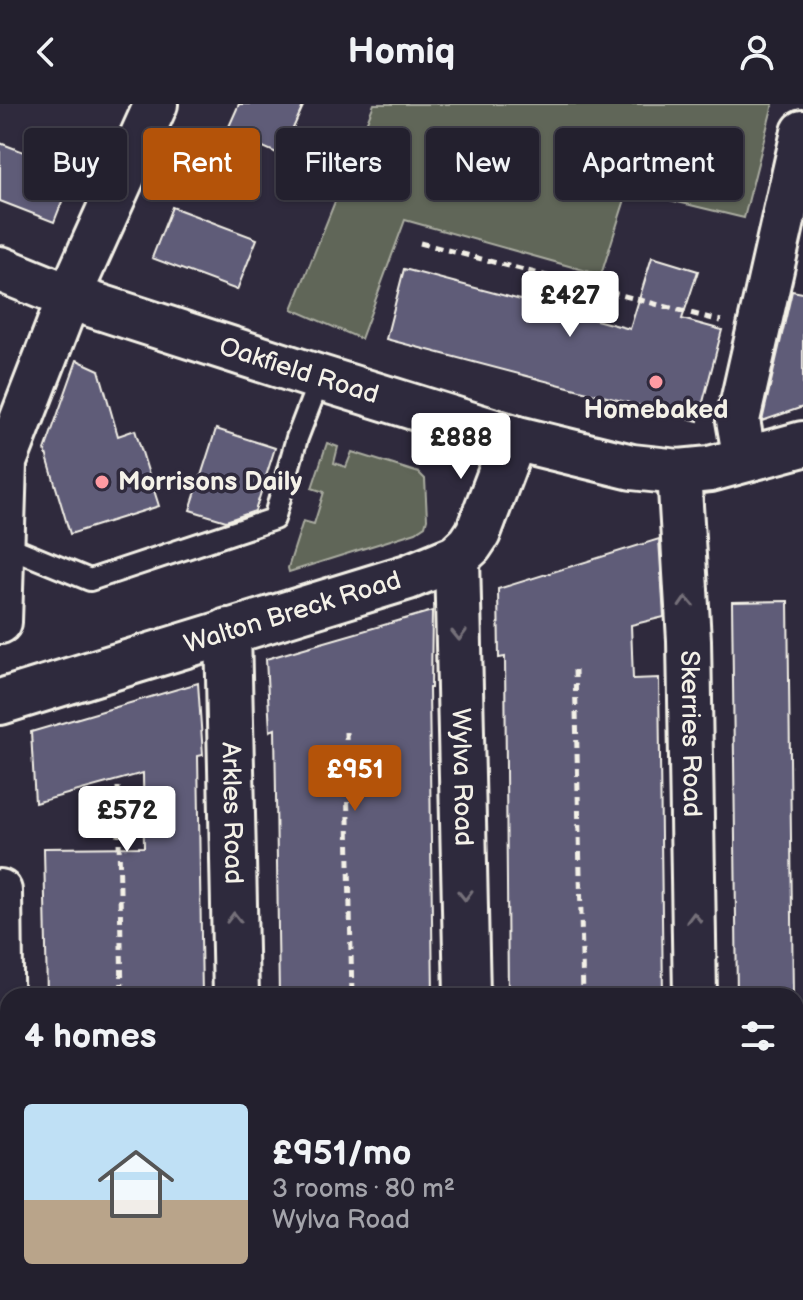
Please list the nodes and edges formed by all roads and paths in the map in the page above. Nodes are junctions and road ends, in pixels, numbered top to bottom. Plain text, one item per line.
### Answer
1 (156, 104) edge
2 (803, 132) edge
3 (420, 243) dead end
4 (0, 269) edge
5 (69, 297) junction
6 (758, 330) junction
7 (320, 378) junction
8 (514, 438) junction
9 (803, 444) edge
10 (745, 460) junction
11 (679, 472) junction
12 (2, 544) junction
13 (457, 557) junction
14 (0, 622) edge
15 (228, 631) junction
16 (575, 670) dead end
17 (0, 702) edge
18 (346, 732) dead end
19 (118, 787) dead end
20 (0, 891) edge
21 (1, 988) edge
22 (122, 988) edge
23 (236, 988) edge
24 (352, 988) edge
25 (467, 988) edge
26 (583, 988) edge
27 (695, 988) edge

1 - 5 street
2 - 6 street
3 - 6 path
4 - 5 main road, Oakfield Road
5 - 7 main road, Oakfield Road
5 - 12 street
6 - 10 street
7 - 8 main road, Oakfield Road
7 - 12 lane
8 - 11 main road, Oakfield Road
8 - 13 main road
9 - 10 main road
10 - 11 main road, Oakfield Road
27 -> 11 street, Skerries Road
12 - 14 street
13 - 15 main road, Walton Breck Road
13 -> 25 main road, Wylva Road
15 - 17 main road, Walton Breck Road
23 -> 15 main road, Arkles Road
16 - 26 path
18 - 24 path
19 - 22 path
20 - 21 street

